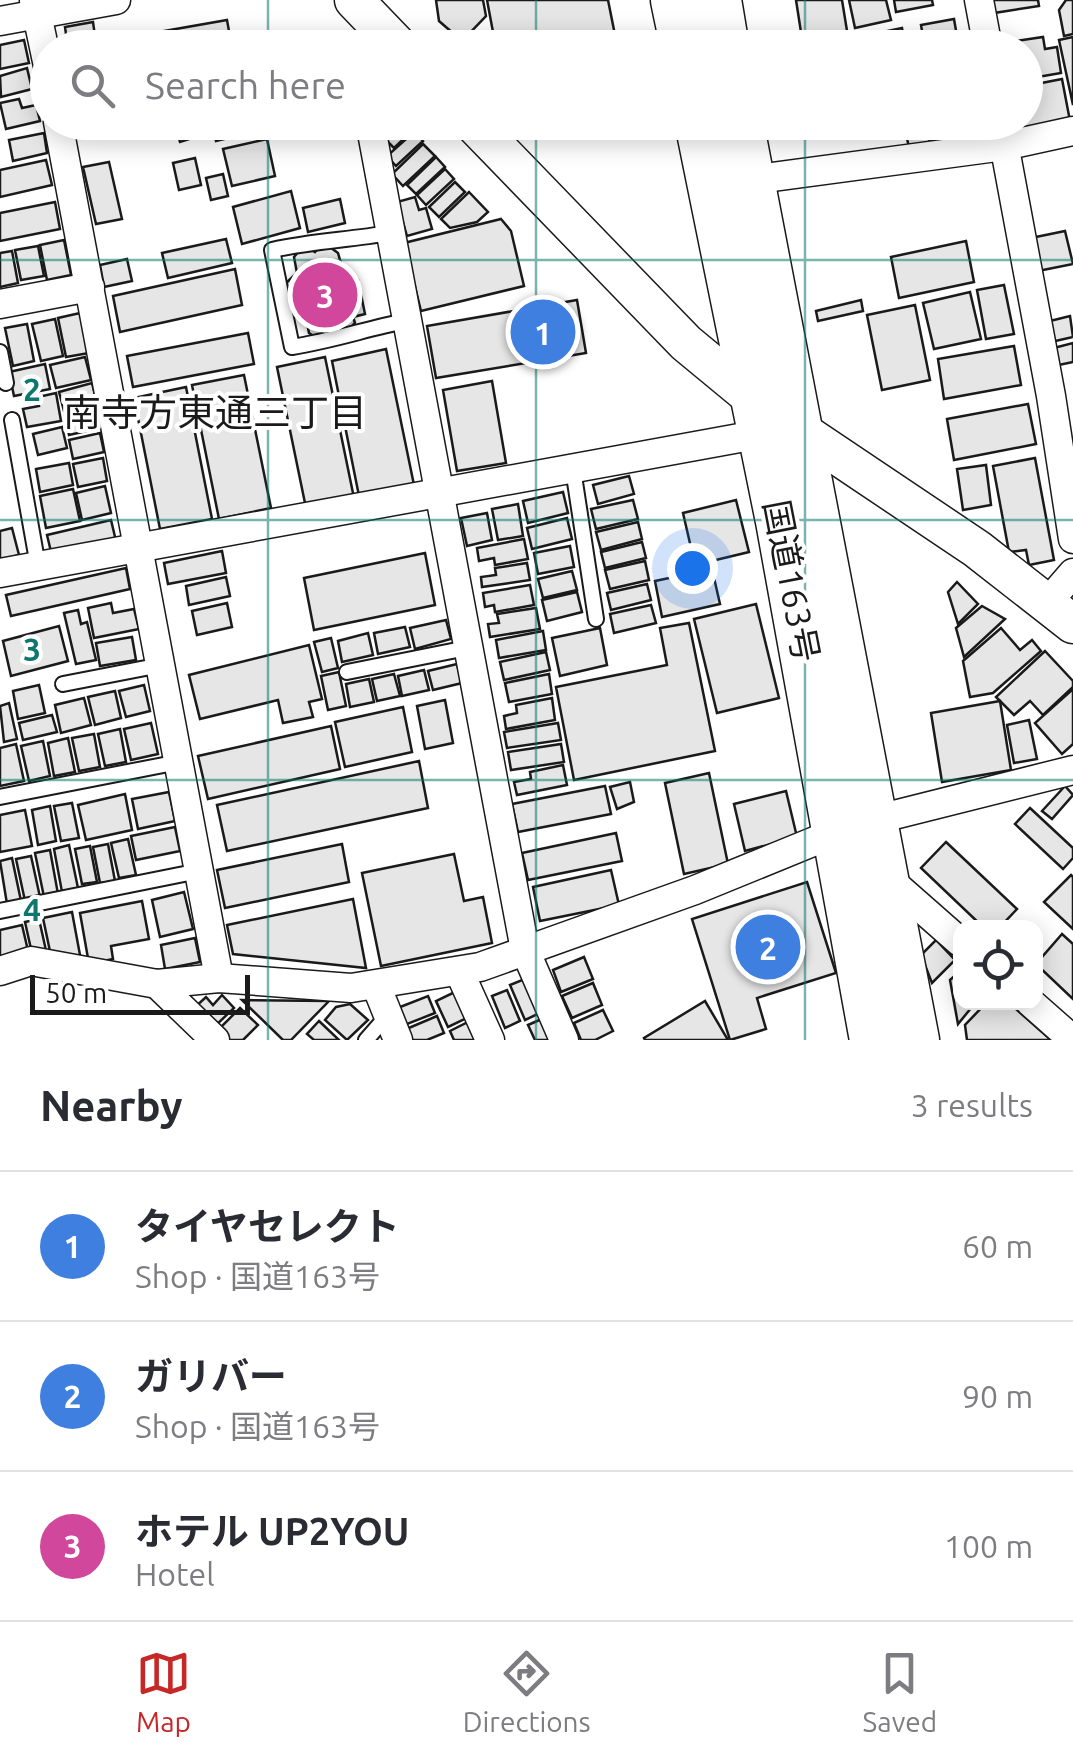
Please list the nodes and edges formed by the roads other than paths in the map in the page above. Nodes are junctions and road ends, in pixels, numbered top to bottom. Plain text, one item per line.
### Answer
1 (116, 0) edge
2 (354, 0) edge
3 (675, 0) edge
4 (717, 0) edge
5 (980, 0) edge
6 (36, 7) edge
7 (0, 22) edge
8 (383, 30) edge
9 (681, 30) edge
10 (723, 30) edge
11 (985, 30) edge
12 (1073, 131) edge
13 (1043, 132) edge
14 (61, 140) edge
15 (373, 140) edge
16 (490, 140) edge
17 (703, 140) edge
18 (742, 140) edge
19 (969, 140) edge
20 (1003, 140) edge
21 (750, 180) junction
22 (389, 233) junction
23 (90, 287) junction
24 (0, 304) edge
25 (405, 321) junction
26 (0, 352) edge
27 (6, 383) dead end
28 (12, 420) dead end
29 (772, 421) junction
30 (573, 469) junction
31 (437, 494) junction
32 (1073, 540) edge
33 (139, 548) junction
34 (38, 566) junction
35 (0, 572) edge
36 (1073, 574) edge
37 (1060, 613) edge
38 (596, 619) dead end
39 (467, 648) junction
40 (161, 665) junction
41 (347, 672) dead end
42 (63, 684) dead end
43 (179, 762) junction
44 (1073, 770) edge
45 (0, 797) edge
46 (856, 826) junction
47 (199, 871) junction
48 (884, 875) junction
49 (0, 911) edge
50 (953, 936) edge
51 (525, 950) junction
52 (0, 971) edge
53 (459, 972) junction
54 (219, 978) junction
55 (157, 984) junction
56 (376, 985) junction
57 (1039, 1010) edge
58 (393, 1028) edge
59 (215, 1040) edge
60 (366, 1040) edge
61 (490, 1040) edge
62 (564, 1040) edge
63 (874, 1040) edge
64 (915, 1040) edge
65 (1072, 1040) edge

1 - 6 street
2 - 8 street
3 - 9 highway
4 - 10 highway
5 - 11 street
6 - 7 street
12 - 13 street
14 - 23 street
15 - 22 street
16 - 29 street
17 - 29 highway, 国道163号
18 - 21 highway, 国道163号
19 - 21 street
20 - 32 street
21 - 29 highway, 国道163号
22 - 25 street
22 - 25 lane
23 - 24 street
23 - 33 street
25 - 31 street
26 - 27 lane
28 - 34 lane
29 - 30 street
29 - 37 street
29 - 46 highway, 国道163号
30 - 31 street
30 - 38 lane
31 - 33 street
31 - 39 street
33 - 34 street
33 - 40 street
34 - 35 street
36 - 37 street
39 - 41 lane
39 - 51 street
40 - 42 lane
40 - 43 street
43 - 45 lane
43 - 47 street
44 - 46 street
46 - 48 highway, 国道163号
46 - 51 street
46 - 63 highway, 国道163号
47 - 49 lane
47 - 54 street
48 - 50 street
48 - 64 highway, 国道163号
51 - 53 street
51 - 62 street
52 - 55 street
53 - 56 street
53 - 61 street
54 - 55 street
54 - 56 street
55 - 59 street
56 - 58 street
57 - 65 street
58 - 60 lane

